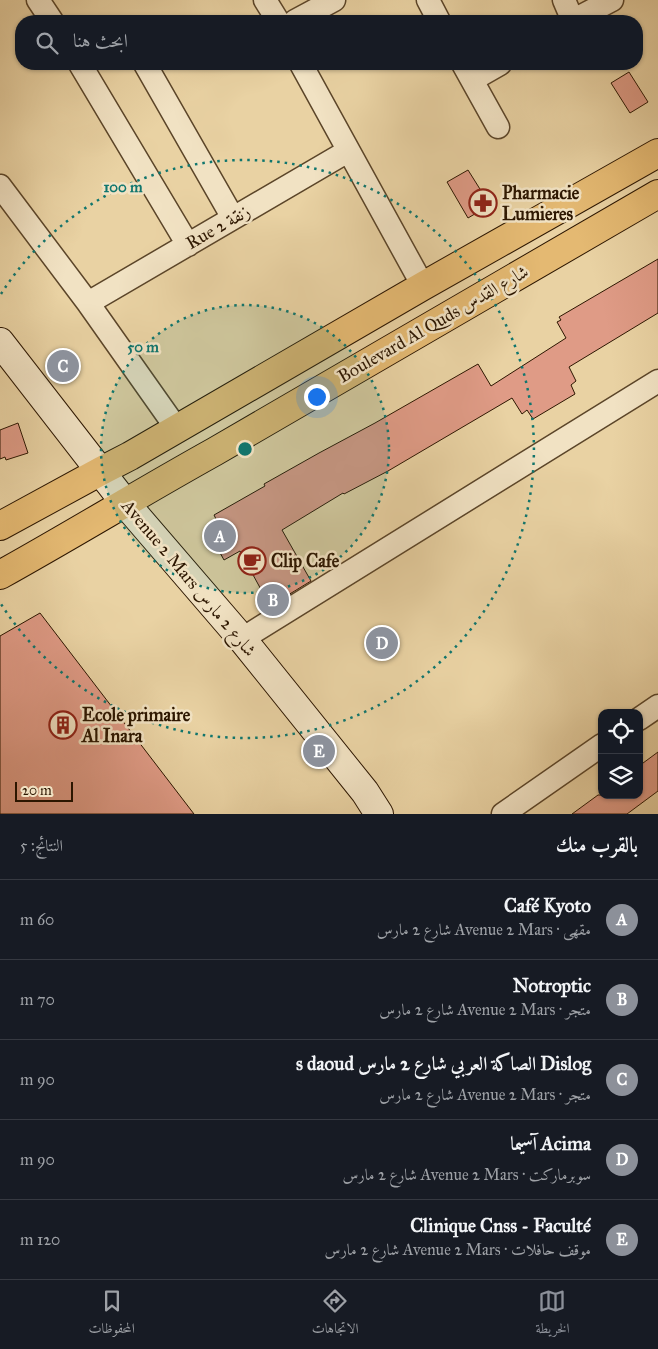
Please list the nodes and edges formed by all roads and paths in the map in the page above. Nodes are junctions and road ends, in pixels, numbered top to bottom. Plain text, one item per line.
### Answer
1 (38, 0) edge
2 (265, 0) edge
3 (334, 0) edge
4 (428, 0) edge
5 (564, 0) edge
6 (612, 0) edge
7 (48, 15) edge
8 (274, 15) edge
9 (306, 15) edge
10 (436, 15) edge
11 (570, 15) edge
12 (584, 15) edge
13 (84, 70) edge
14 (147, 70) edge
15 (304, 70) edge
16 (468, 72) edge
17 (498, 127) dead end
18 (348, 152) junction
19 (658, 153) edge
20 (0, 186) edge
21 (658, 194) edge
22 (233, 218) junction
23 (188, 245) junction
24 (423, 286) junction
25 (88, 303) junction
26 (0, 342) edge
27 (658, 381) edge
28 (177, 429) junction
29 (101, 471) junction
30 (126, 503) junction
31 (0, 526) edge
32 (0, 575) edge
33 (242, 639) junction
34 (658, 706) edge
35 (643, 716) edge
36 (598, 748) edge
37 (379, 814) edge
38 (503, 814) edge

1 - 7 street
2 - 8 street
3 - 9 street
4 - 10 street
5 - 11 street
6 - 12 street
13 - 23 street
14 - 22 street
15 - 18 street
16 - 17 street
18 - 22 street, Rue 2 زنقة
18 - 24 street
19 - 24 main road
20 - 25 street
21 - 30 main road, Boulevard Al Quds شارع القدس
22 - 23 street, Rue 2 زنقة
23 - 25 street, Rue 2 زنقة
24 - 28 main road
25 - 28 street
26 - 29 main road, Avenue 2 Mars شارع 2 مارس
27 - 33 street
28 - 29 main road
29 - 30 main road, Avenue 2 Mars شارع 2 مارس
29 - 31 main road
30 - 32 main road, Boulevard Al Quds شارع القدس
30 - 33 main road, Avenue 2 Mars شارع 2 مارس
33 - 37 main road, Avenue 2 Mars شارع 2 مارس
34 - 35 street
36 - 38 street

